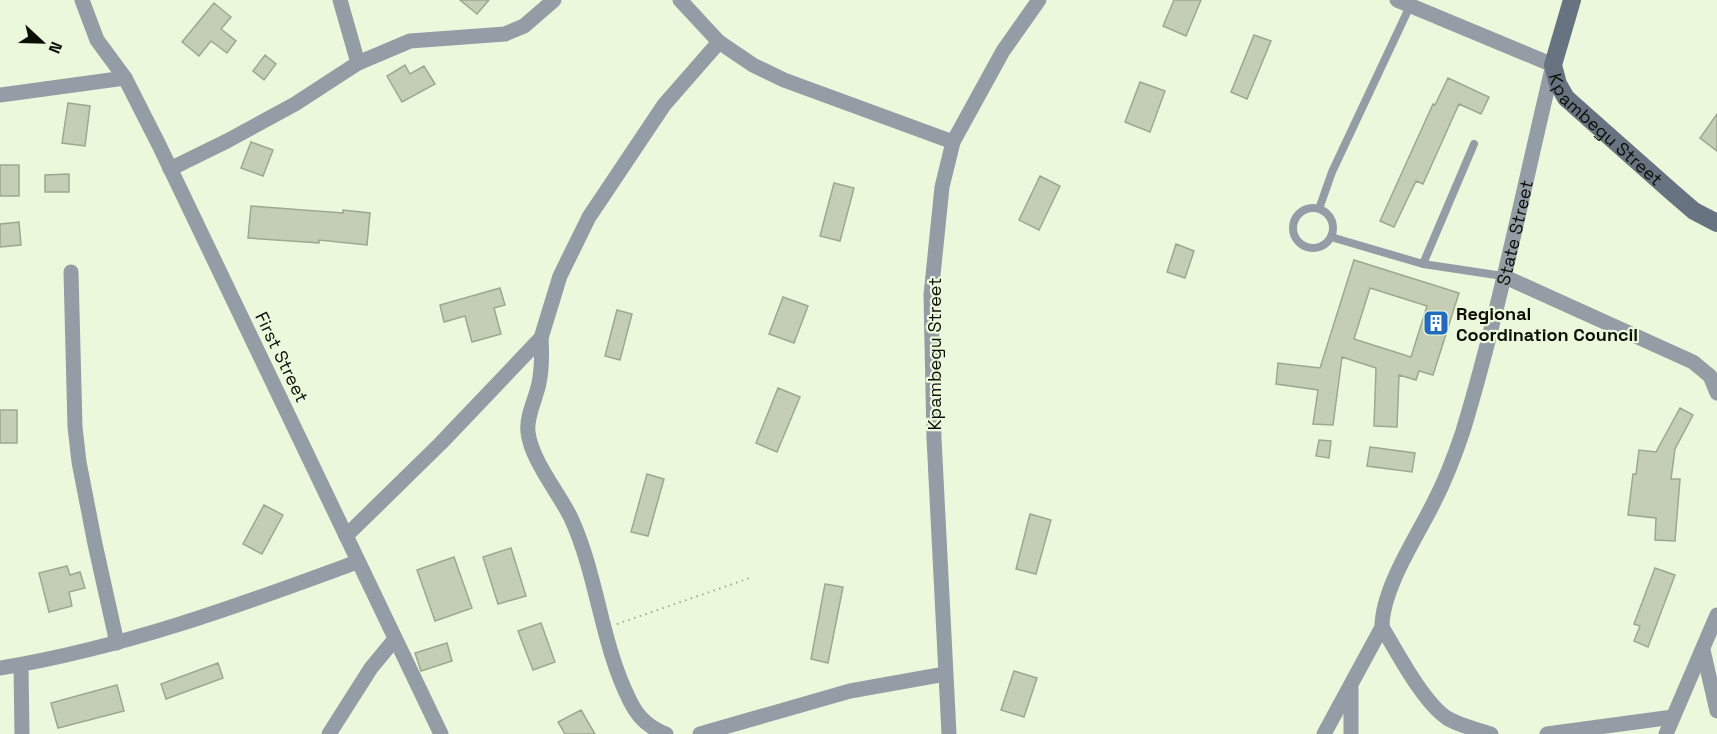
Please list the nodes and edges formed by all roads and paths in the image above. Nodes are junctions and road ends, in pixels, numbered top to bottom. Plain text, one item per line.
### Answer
1 (82, 0) edge
2 (340, 0) edge
3 (554, 0) edge
4 (680, 0) edge
5 (1039, 0) edge
6 (1572, 0) edge
7 (1403, 3) edge
8 (719, 42) junction
9 (358, 63) junction
10 (1553, 64) junction
11 (125, 78) junction
12 (0, 95) edge
13 (953, 142) junction
14 (1474, 144) dead end
15 (170, 169) junction
16 (1319, 209) junction
17 (1717, 223) edge
18 (1332, 237) junction
19 (1423, 264) junction
20 (71, 272) dead end
21 (1503, 276) junction
22 (542, 338) junction
23 (1717, 393) edge
24 (346, 536) junction
25 (357, 562) junction
26 (750, 578) dead end
27 (1717, 615) edge
28 (1382, 627) junction
29 (606, 628) junction
30 (395, 639) junction
31 (117, 643) junction
32 (1703, 650) junction
33 (21, 665) junction
34 (0, 668) edge
35 (945, 674) junction
36 (1351, 685) junction
37 (1717, 711) edge
38 (1673, 717) junction
39 (22, 734) edge
40 (329, 734) edge
41 (441, 734) edge
42 (666, 734) edge
43 (700, 734) edge
44 (949, 734) edge
45 (1324, 734) edge
46 (1351, 734) edge
47 (1491, 734) edge
48 (1547, 734) edge
49 (1666, 734) edge

1 - 11 street, First Street
2 - 9 street
3 - 9 street
4 - 8 street
5 - 13 street, Kpambegu Street
6 - 10 street, State Street
7 - 10 street, Kpambegu Street
7 - 16 lane
8 - 13 street
8 - 22 street
9 - 15 street
10 - 17 street, Kpambegu Street
10 - 21 street, State Street
11 - 12 street
11 - 15 street, First Street
13 - 35 street, Kpambegu Street
14 - 19 lane
15 - 24 street, First Street
16 - 18 lane
16 - 18 lane
18 - 19 lane
19 - 21 lane
20 - 31 street
21 - 23 street
21 - 28 street, State Street
22 - 24 street
22 - 29 street
24 - 25 street, First Street
25 - 30 street, First Street
25 - 31 street
26 - 29 path
27 - 32 street
28 - 36 street, State Street
28 - 47 street
29 - 42 street
30 - 40 street
30 - 41 street, First Street
31 - 33 street
32 - 37 street
32 - 38 street
33 - 34 street
33 - 39 street
35 - 43 street
35 - 44 street, Kpambegu Street
36 - 45 street, State Street
36 - 46 street
38 - 48 street
38 - 49 street

